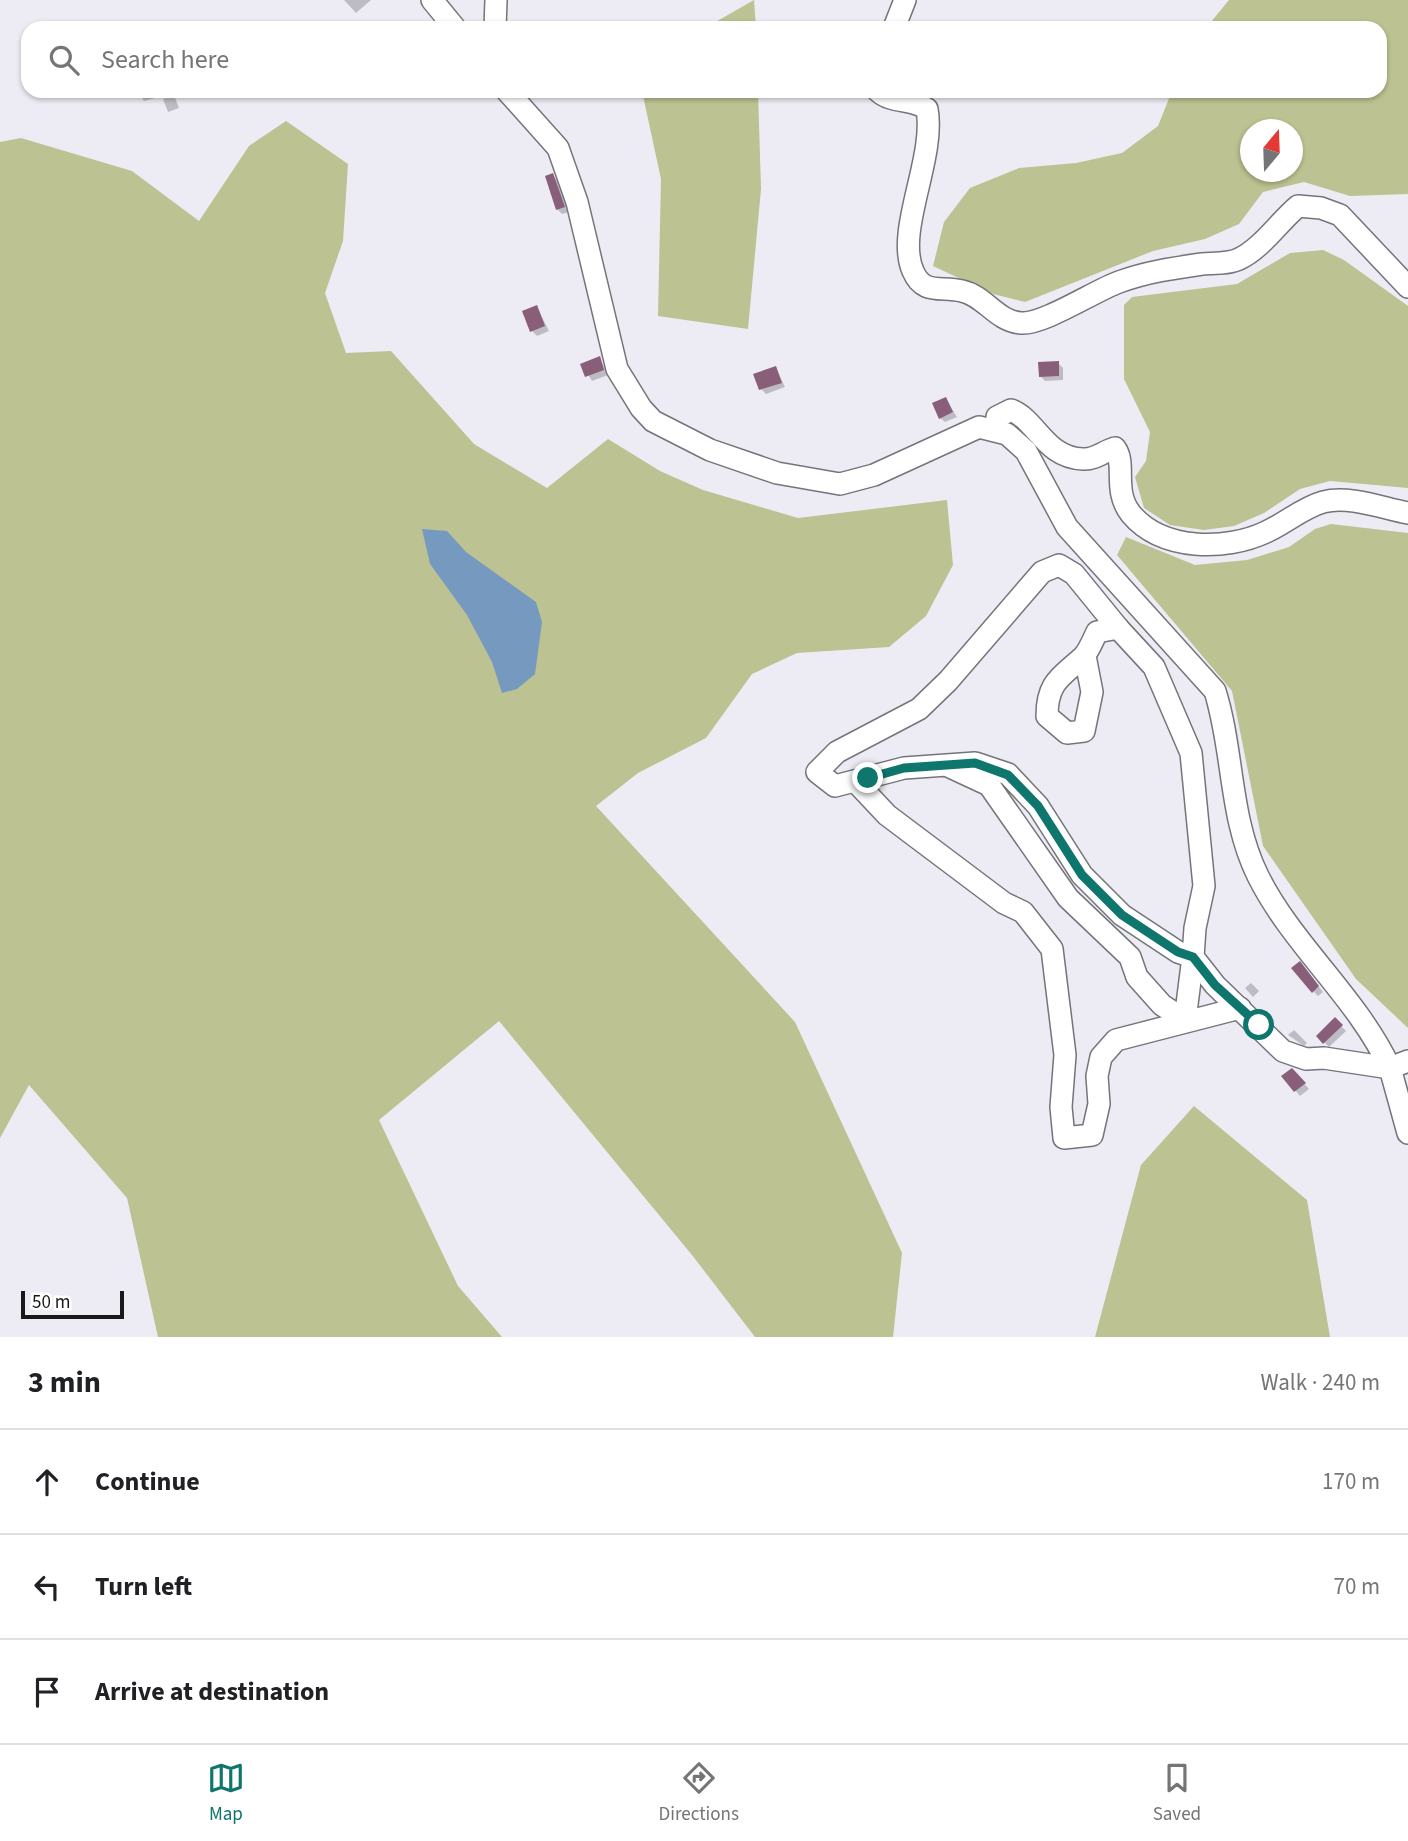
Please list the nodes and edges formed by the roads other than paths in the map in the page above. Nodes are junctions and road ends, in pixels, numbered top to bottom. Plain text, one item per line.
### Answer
1 (432, 0) edge
2 (496, 0) edge
3 (905, 0) edge
4 (449, 21) edge
5 (495, 21) edge
6 (897, 21) edge
7 (514, 98) edge
8 (886, 98) edge
9 (1408, 287) edge
10 (996, 430) junction
11 (1408, 513) edge
12 (1118, 628) junction
13 (1085, 656) dead end
14 (946, 765) junction
15 (856, 782) junction
16 (1193, 957) junction
17 (1240, 1008) junction
18 (1185, 1020) junction
19 (1399, 1064) edge
20 (1408, 1133) edge

1 - 4 street
2 - 5 street
3 - 6 street
7 - 10 street
8 - 9 street
10 - 11 street
10 - 19 street
12 - 13 street
12 - 15 street
12 - 16 street
14 - 15 street
14 - 16 street
14 - 18 street
15 - 18 street
16 - 17 street
16 - 18 street
17 - 18 street
17 - 19 street
19 - 20 street

